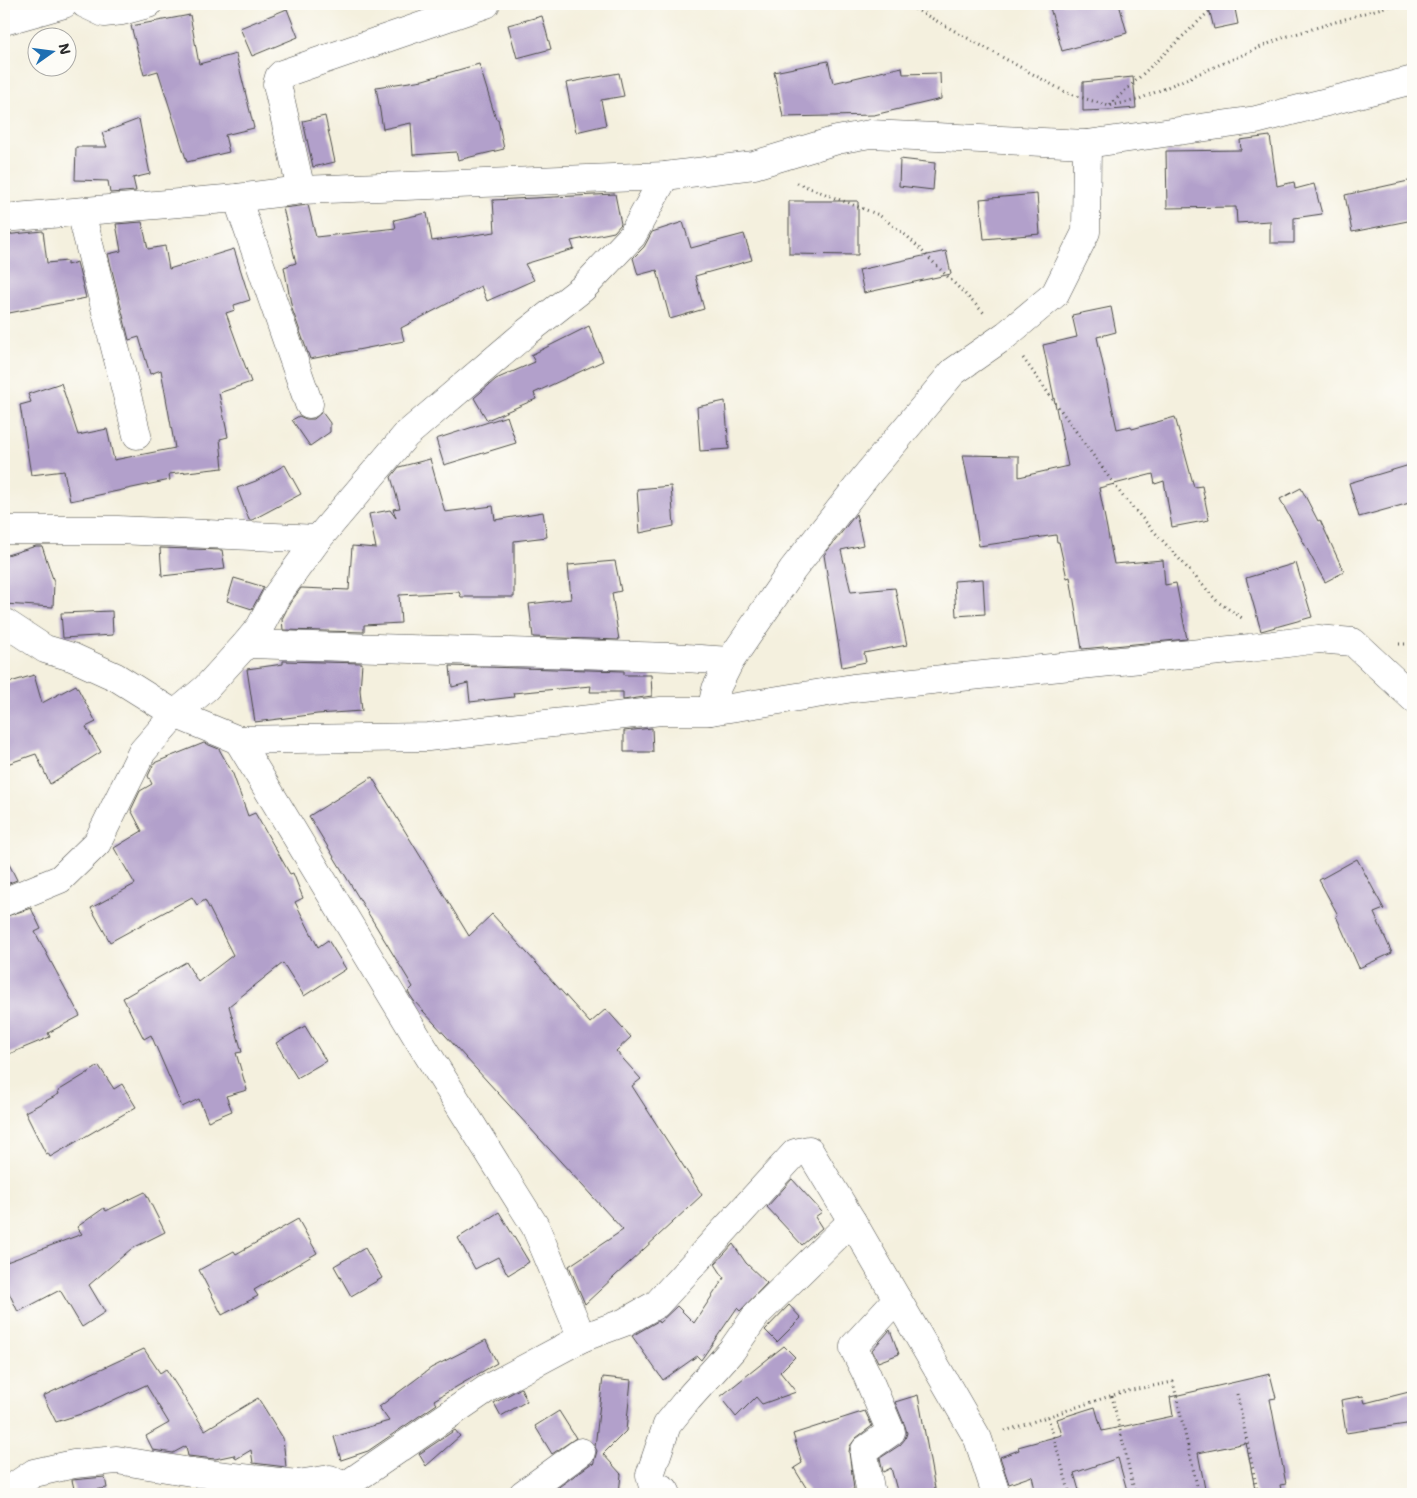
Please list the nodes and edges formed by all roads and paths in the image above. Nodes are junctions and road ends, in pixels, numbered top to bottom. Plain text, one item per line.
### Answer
1 (64, 4) edge
2 (85, 4) edge
3 (148, 4) edge
4 (486, 4) edge
5 (906, 4) edge
6 (1217, 4) edge
7 (1395, 4) edge
8 (4, 21) edge
9 (1413, 80) edge
10 (1110, 106) junction
11 (1100, 142) junction
12 (754, 165) junction
13 (665, 176) junction
14 (301, 190) junction
15 (237, 198) junction
16 (81, 212) junction
17 (4, 218) edge
18 (1006, 335) junction
19 (309, 404) dead end
20 (137, 435) dead end
21 (4, 530) edge
22 (318, 539) junction
23 (4, 622) edge
24 (246, 644) junction
25 (1280, 644) junction
26 (730, 661) junction
27 (1413, 698) edge
28 (711, 712) junction
29 (175, 714) junction
30 (238, 740) junction
31 (4, 902) edge
32 (852, 1221) junction
33 (897, 1299) junction
34 (582, 1338) junction
35 (1237, 1394) dead end
36 (1112, 1396) junction
37 (1048, 1417) junction
38 (978, 1439) junction
39 (581, 1452) dead end
40 (340, 1492) edge
41 (4, 1493) edge
42 (523, 1494) edge
43 (667, 1494) edge
44 (871, 1494) edge
45 (996, 1494) edge
46 (1070, 1494) edge
47 (1135, 1494) edge
48 (1199, 1494) edge
49 (1258, 1494) edge

1 - 8 street
2 - 3 street
4 - 14 street
5 - 10 path
6 - 10 path
7 - 10 path
9 - 11 street
10 - 11 path
11 - 12 street
11 - 18 street
12 - 13 street
12 - 18 path
13 - 14 street
13 - 22 street
14 - 15 street
15 - 16 street
15 - 19 street
16 - 17 street
16 - 20 street
18 - 25 path
18 - 26 street
21 - 22 street
22 - 24 street
23 - 29 street
24 - 26 street
24 - 29 street
25 - 27 street
25 - 28 street
26 - 28 street
28 - 30 street
29 - 30 street
29 - 31 street
30 - 34 street
32 - 33 street
32 - 34 street
32 - 43 street
33 - 38 street
33 - 44 street
34 - 40 street
35 - 49 path
36 - 37 path
36 - 47 path
36 - 48 path
37 - 38 path
37 - 46 path
38 - 45 street
39 - 42 street
40 - 41 street

